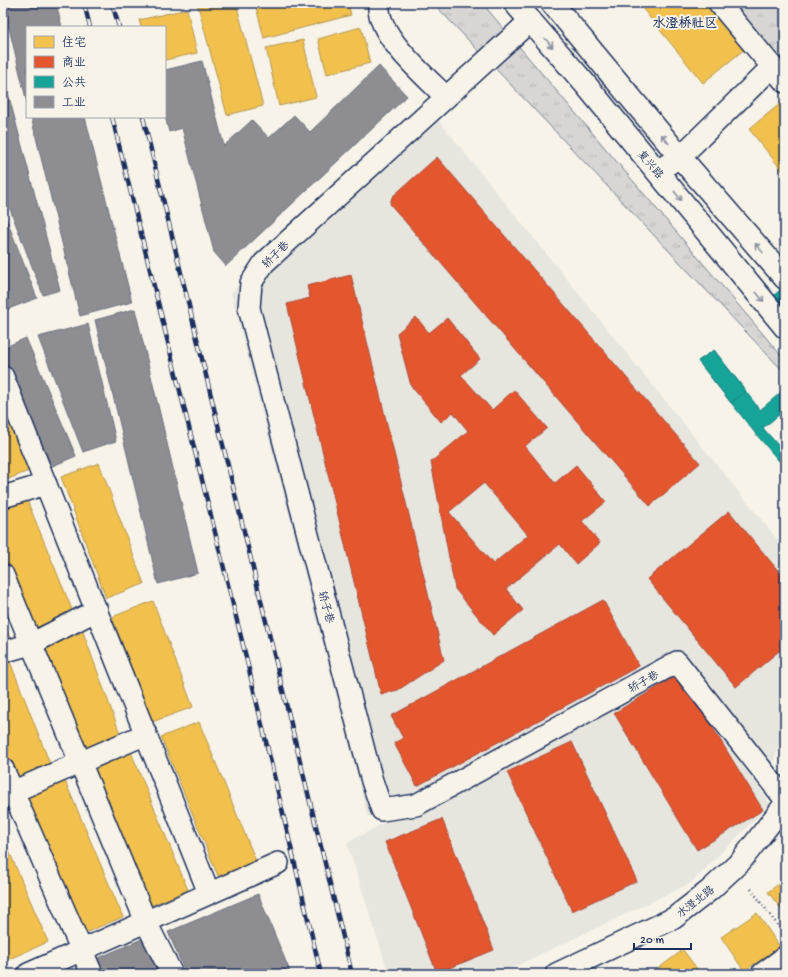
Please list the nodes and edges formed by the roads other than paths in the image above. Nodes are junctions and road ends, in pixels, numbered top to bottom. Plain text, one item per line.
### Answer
1 (379, 3) edge
2 (515, 3) edge
3 (552, 3) edge
4 (719, 3) edge
5 (530, 21) junction
6 (778, 75) edge
7 (446, 97) junction
8 (680, 157) junction
9 (657, 171) junction
10 (785, 278) edge
11 (785, 327) edge
12 (3, 377) edge
13 (46, 484) junction
14 (3, 497) edge
15 (3, 575) edge
16 (97, 610) junction
17 (31, 644) junction
18 (3, 652) edge
19 (146, 734) junction
20 (81, 763) junction
21 (3, 770) edge
22 (8, 794) edge
23 (785, 799) edge
24 (785, 804) edge
25 (278, 863) dead end
26 (209, 893) junction
27 (146, 922) junction
28 (80, 951) junction
29 (785, 957) edge
30 (28, 974) edge
31 (92, 974) edge
32 (172, 974) edge
33 (556, 974) edge
34 (762, 974) edge

1 - 7 street
2 - 5 main road, 复兴路
8 -> 3 main road
4 - 6 street
5 - 7 street, 轿子巷
5 -> 9 main road, 复兴路
6 - 8 street
7 - 23 street, 轿子巷
8 - 9 street
10 -> 8 main road
9 -> 11 main road, 复兴路
12 - 13 street
13 - 14 street
13 - 16 street
15 - 17 street
16 - 17 street
16 - 19 street
17 - 18 street
17 - 20 street
19 - 20 street
19 - 26 street
20 - 22 street
20 - 27 street
21 - 22 street
22 - 28 street
24 - 33 street, 水澄北路
25 - 26 street
26 - 27 street
27 - 28 street
27 - 32 street
28 - 30 street
28 - 31 street
29 - 34 street

